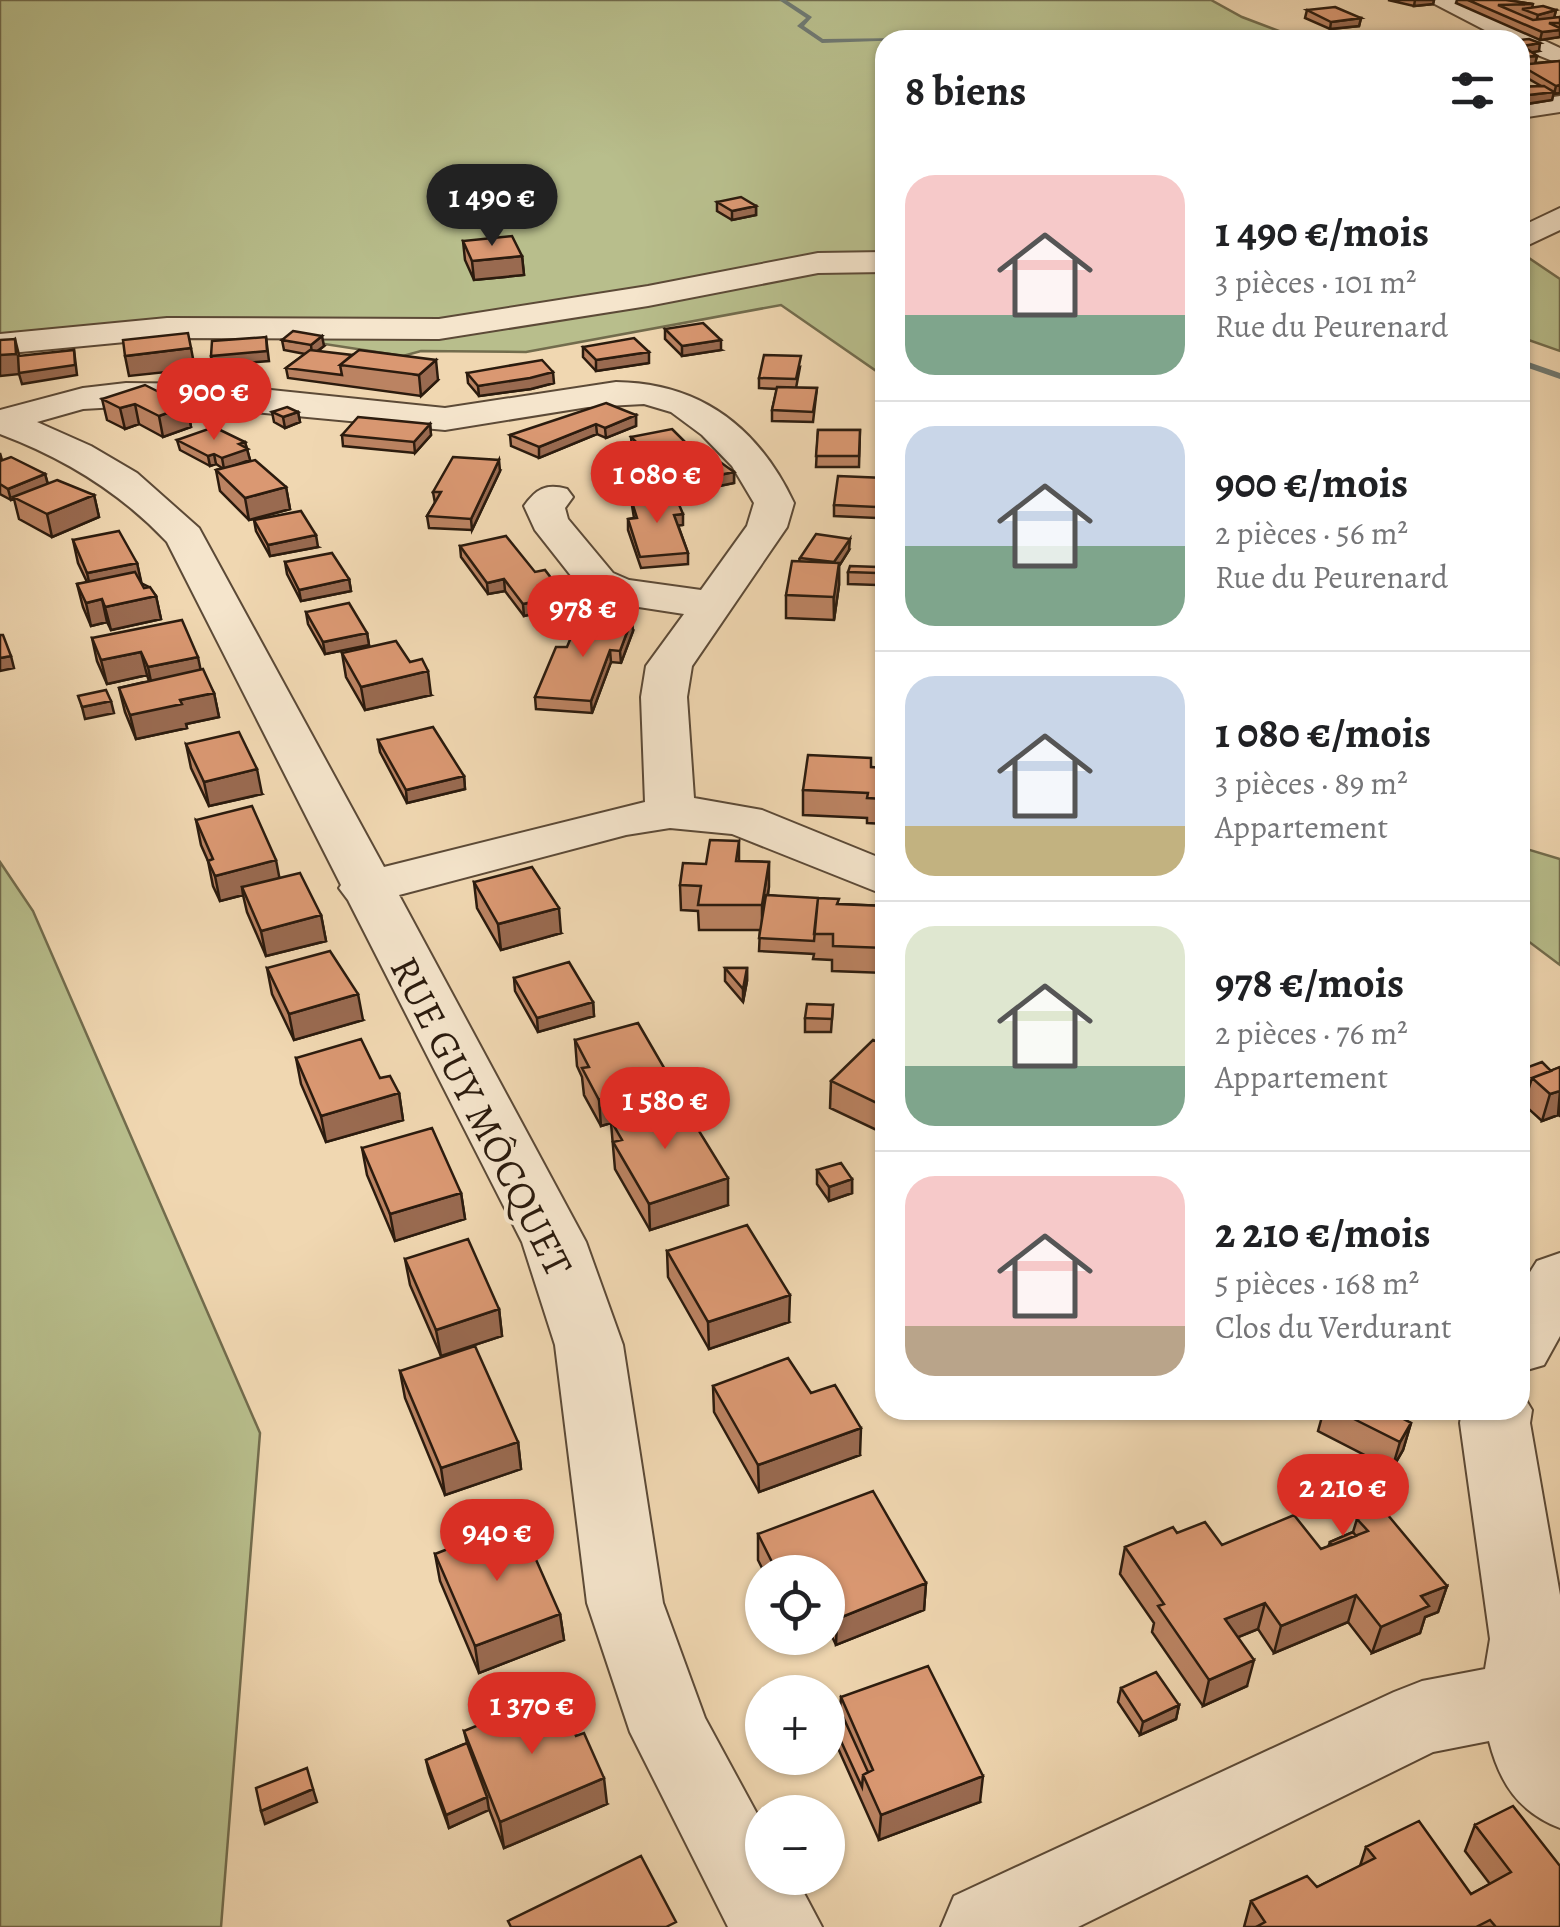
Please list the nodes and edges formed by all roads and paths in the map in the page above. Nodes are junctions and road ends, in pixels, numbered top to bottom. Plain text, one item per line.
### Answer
1 (1442, 0) edge
2 (1504, 30) edge
3 (1530, 43) edge
4 (1560, 57) edge
5 (1533, 85) edge
6 (1560, 101) edge
7 (1530, 108) edge
8 (1560, 216) edge
9 (1530, 234) edge
10 (875, 262) edge
11 (0, 344) edge
12 (1, 421) edge
13 (553, 496) dead end
14 (712, 605) junction
15 (670, 813) junction
16 (875, 874) edge
17 (366, 888) junction
18 (1560, 1278) edge
19 (1530, 1329) edge
20 (1495, 1420) edge
21 (1519, 1699) junction
22 (1560, 1790) edge
23 (778, 1927) edge
24 (985, 1927) edge

1 - 2 street
3 - 4 street
5 - 6 street
6 - 7 street
8 - 9 street
10 - 11 street
12 - 14 street
12 - 17 street, RUE GUY MÔCQUET
13 - 14 street
14 - 15 street
15 - 16 street
15 - 17 street
17 - 23 street, RUE GUY MÔCQUET
18 - 19 street
20 - 21 street
21 - 22 street
21 - 24 street

